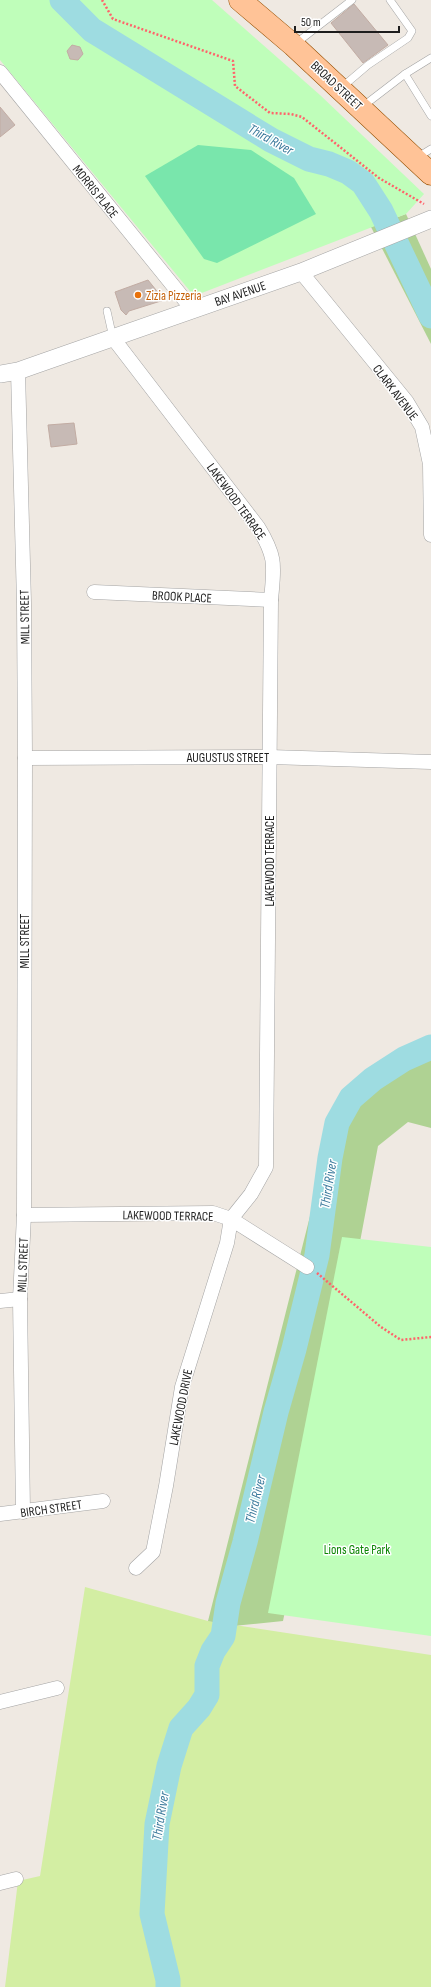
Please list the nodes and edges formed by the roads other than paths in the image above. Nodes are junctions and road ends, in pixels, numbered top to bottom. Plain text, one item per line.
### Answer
1 (240, 0) edge
2 (352, 0) edge
3 (390, 0) edge
4 (293, 45) junction
5 (431, 58) edge
6 (0, 72) edge
7 (405, 74) junction
8 (340, 89) junction
9 (361, 108) junction
10 (431, 116) edge
11 (423, 154) edge
12 (431, 174) edge
13 (431, 219) edge
14 (300, 272) junction
15 (192, 309) junction
16 (108, 311) dead end
17 (113, 338) junction
18 (18, 371) junction
19 (0, 374) edge
20 (431, 535) edge
21 (94, 592) dead end
22 (271, 600) junction
23 (270, 757) junction
24 (25, 758) junction
25 (431, 762) edge
26 (24, 1215) junction
27 (231, 1219) junction
28 (307, 1267) dead end
29 (20, 1299) junction
30 (0, 1301) edge
31 (103, 1501) dead end
32 (23, 1512) junction
33 (0, 1514) edge
34 (136, 1568) dead end
35 (57, 1688) dead end
36 (0, 1702) edge
37 (16, 1879) dead end
38 (0, 1883) edge

1 - 4 main road, BROAD STREET
2 - 4 lane
3 - 8 lane
4 - 8 main road, BROAD STREET
5 - 7 lane
6 - 15 street, MORRIS PLACE
7 - 9 lane
7 - 10 lane
8 - 9 main road, BROAD STREET
9 - 11 main road, BROAD STREET
11 - 12 main road, BROAD STREET
13 - 14 street, BAY AVENUE
14 - 15 street, BAY AVENUE
14 - 20 street, CLARK AVENUE
15 - 17 street, BAY AVENUE
16 - 17 lane
17 - 18 street, BAY AVENUE
17 - 22 street, LAKEWOOD TERRACE
18 - 19 street, BAY AVENUE
18 - 24 street, MILL STREET
21 - 22 street, BROOK PLACE
22 - 23 street, LAKEWOOD TERRACE
23 - 24 street, AUGUSTUS STREET
23 - 25 street, AUGUSTUS STREET
23 - 27 street, LAKEWOOD TERRACE
24 - 26 street, MILL STREET
26 - 27 street, LAKEWOOD TERRACE
26 - 29 street, MILL STREET
27 - 28 street
27 - 34 street, LAKEWOOD DRIVE
29 - 30 street
29 - 32 street, MILL STREET
31 - 32 street, BIRCH STREET
32 - 33 street, BIRCH STREET
35 - 36 street
37 - 38 street

